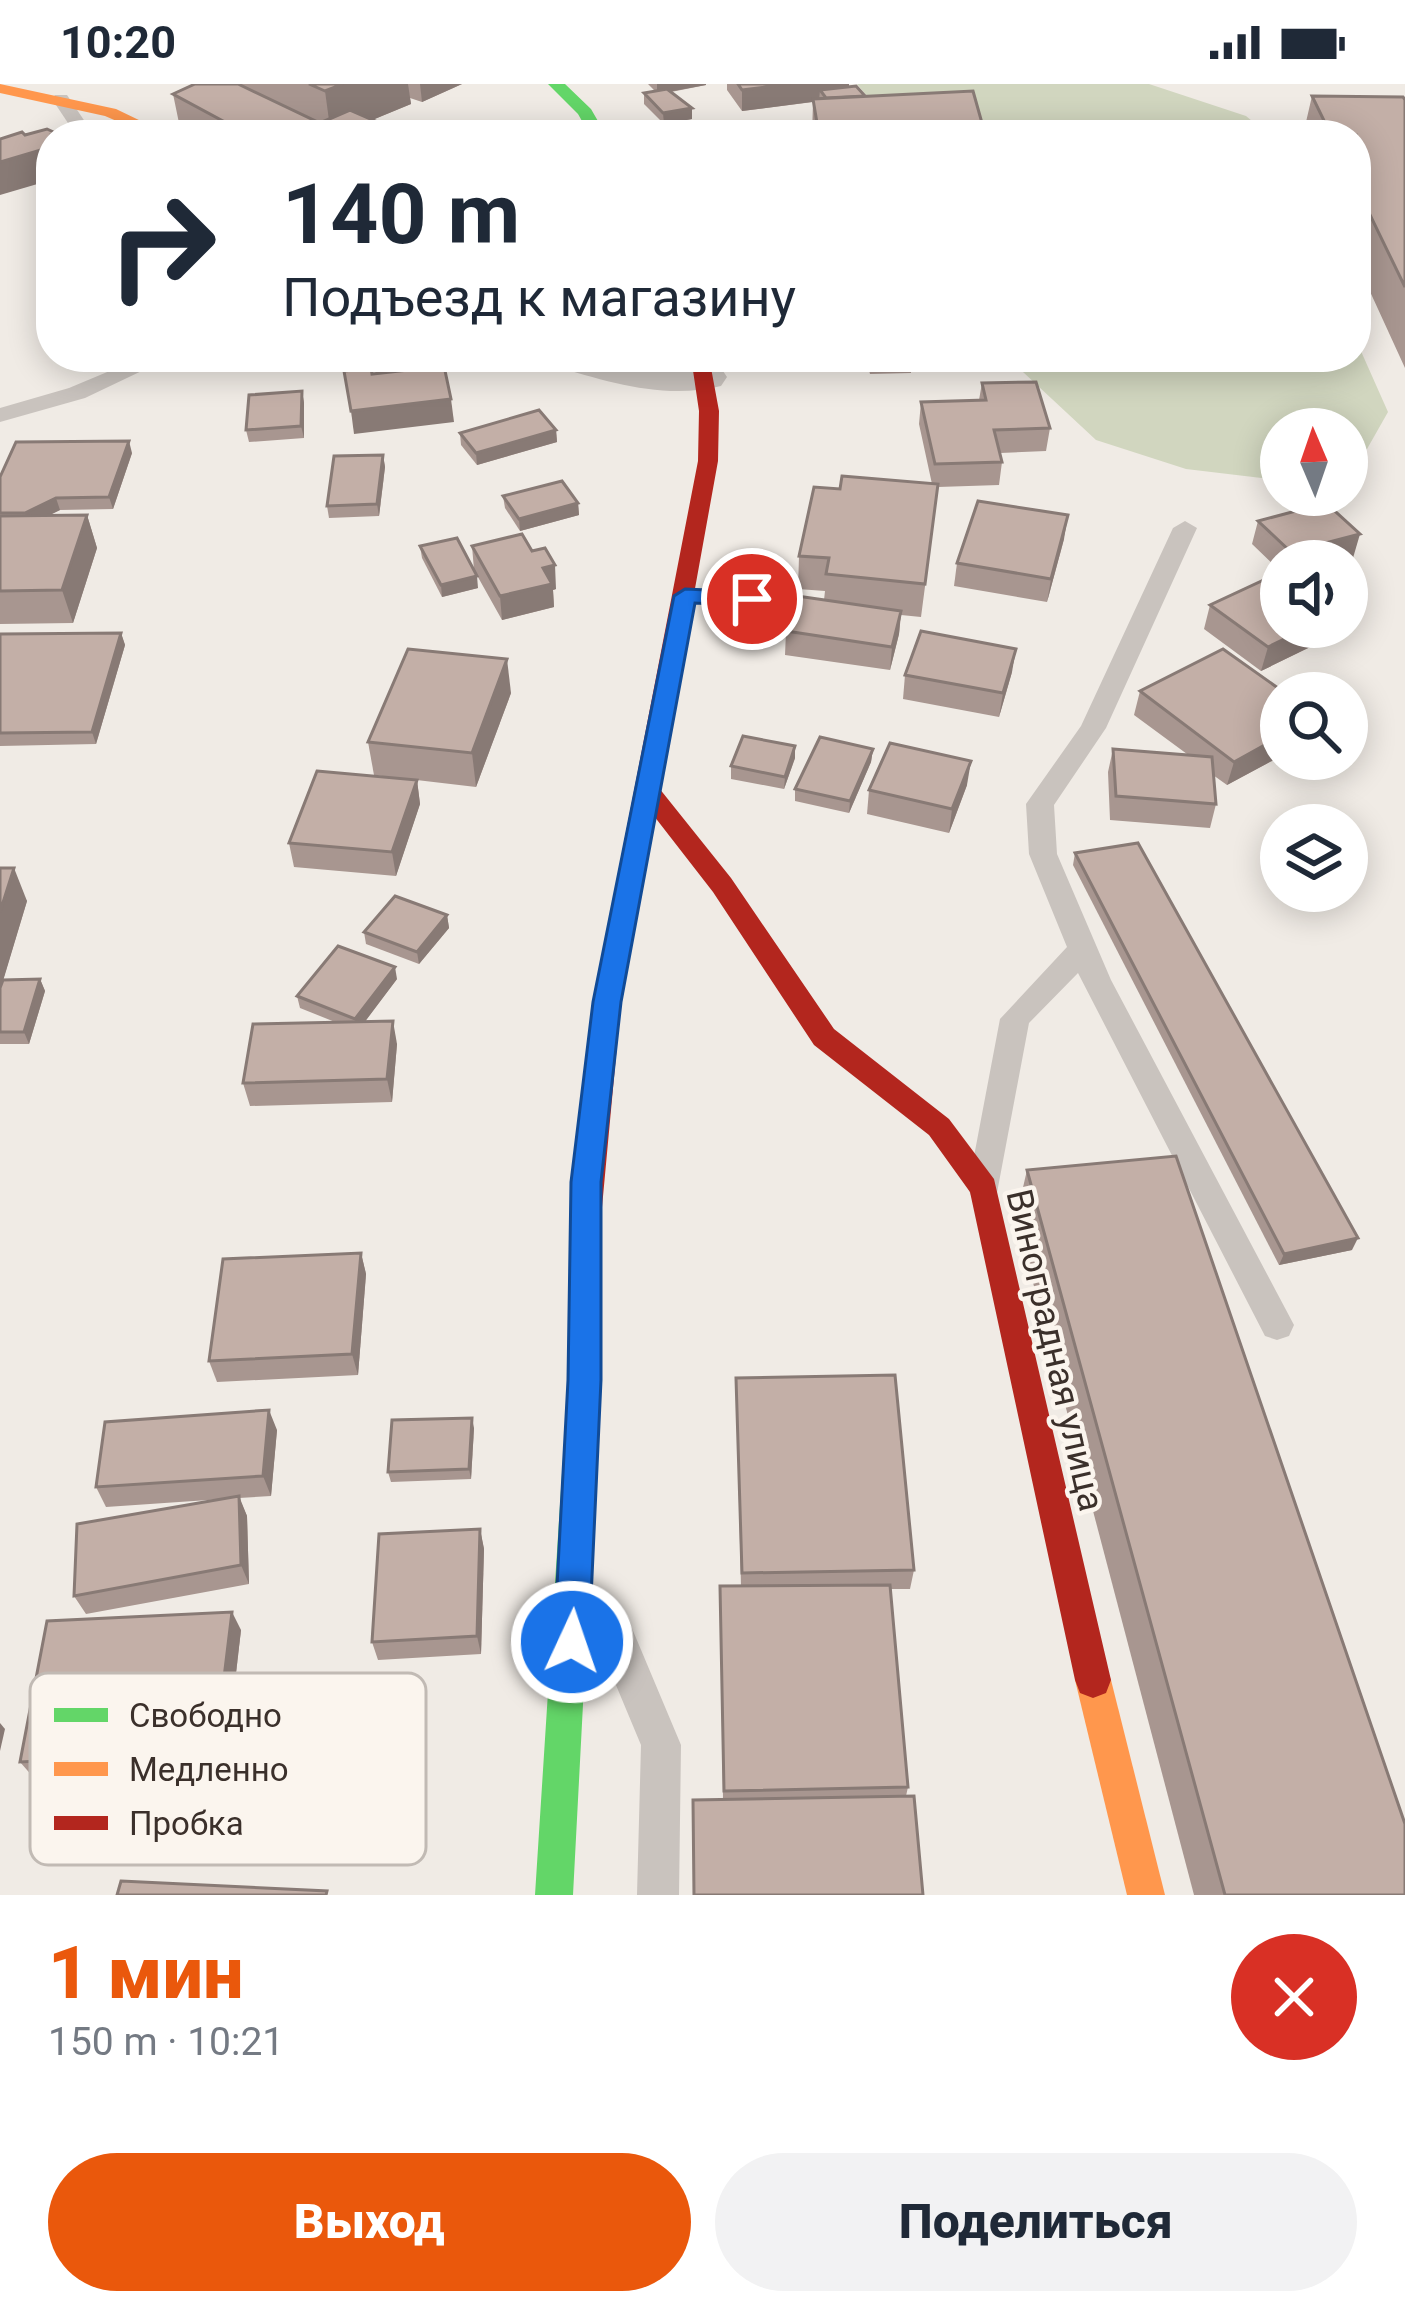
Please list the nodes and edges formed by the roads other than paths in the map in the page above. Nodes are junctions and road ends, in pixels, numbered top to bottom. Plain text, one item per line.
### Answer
1 (556, 84) edge
2 (0, 88) edge
3 (61, 99) junction
4 (75, 120) edge
5 (128, 120) edge
6 (590, 120) edge
7 (125, 372) edge
8 (620, 372) edge
9 (664, 372) edge
10 (703, 372) edge
11 (0, 415) edge
12 (1185, 528) dead end
13 (685, 596) junction
14 (791, 600) edge
15 (649, 791) junction
16 (1083, 949) junction
17 (984, 1188) junction
18 (1277, 1325) dead end
19 (574, 1602) junction
20 (554, 1895) edge
21 (658, 1895) edge
22 (1146, 1895) edge

1 - 6 main road
2 - 3 main road
3 - 4 lane
3 - 5 main road
7 - 11 lane
8 - 9 street
10 - 13 main road
12 - 16 lane
13 - 14 lane
13 - 15 main road
15 - 17 main road, Виноградная улица
15 - 19 main road
16 - 17 lane
16 - 18 lane
17 - 22 main road, Виноградная улица
19 - 20 main road
19 - 21 lane

